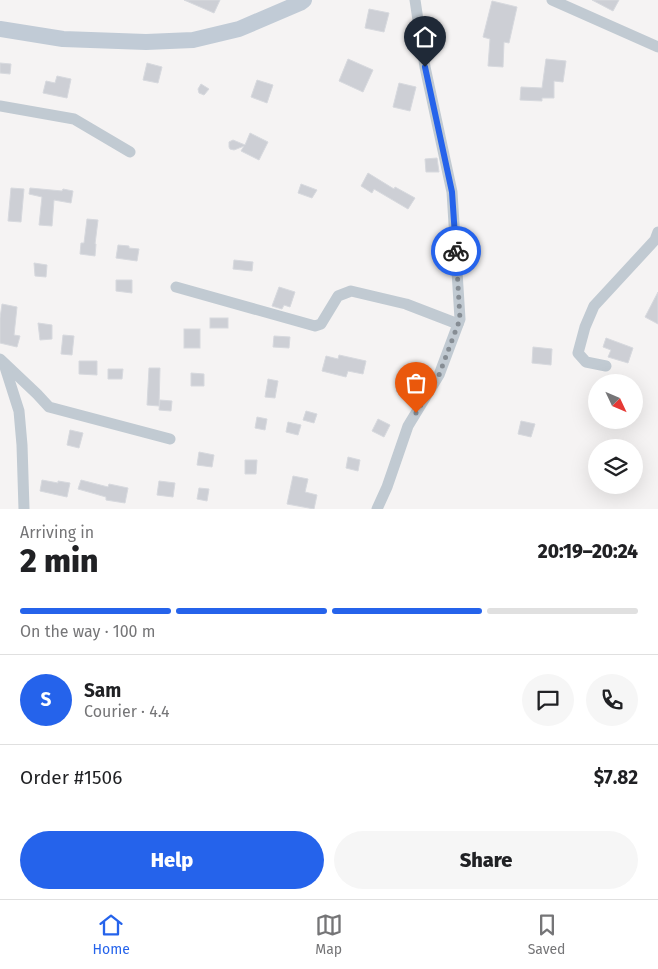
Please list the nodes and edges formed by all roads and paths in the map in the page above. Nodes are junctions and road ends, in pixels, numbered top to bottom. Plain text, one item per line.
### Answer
1 (304, 0) edge
2 (415, 0) edge
3 (552, 0) edge
4 (0, 29) edge
5 (658, 47) edge
6 (0, 106) edge
7 (130, 152) dead end
8 (658, 232) edge
9 (176, 287) dead end
10 (458, 324) junction
11 (2, 361) edge
12 (606, 366) dead end
13 (170, 439) dead end
14 (22, 509) edge
15 (378, 509) edge

1 - 4 main road
2 - 10 street
3 - 5 street
6 - 7 street
8 - 12 street
9 - 10 street
10 - 15 street
11 - 13 street
11 - 14 street

